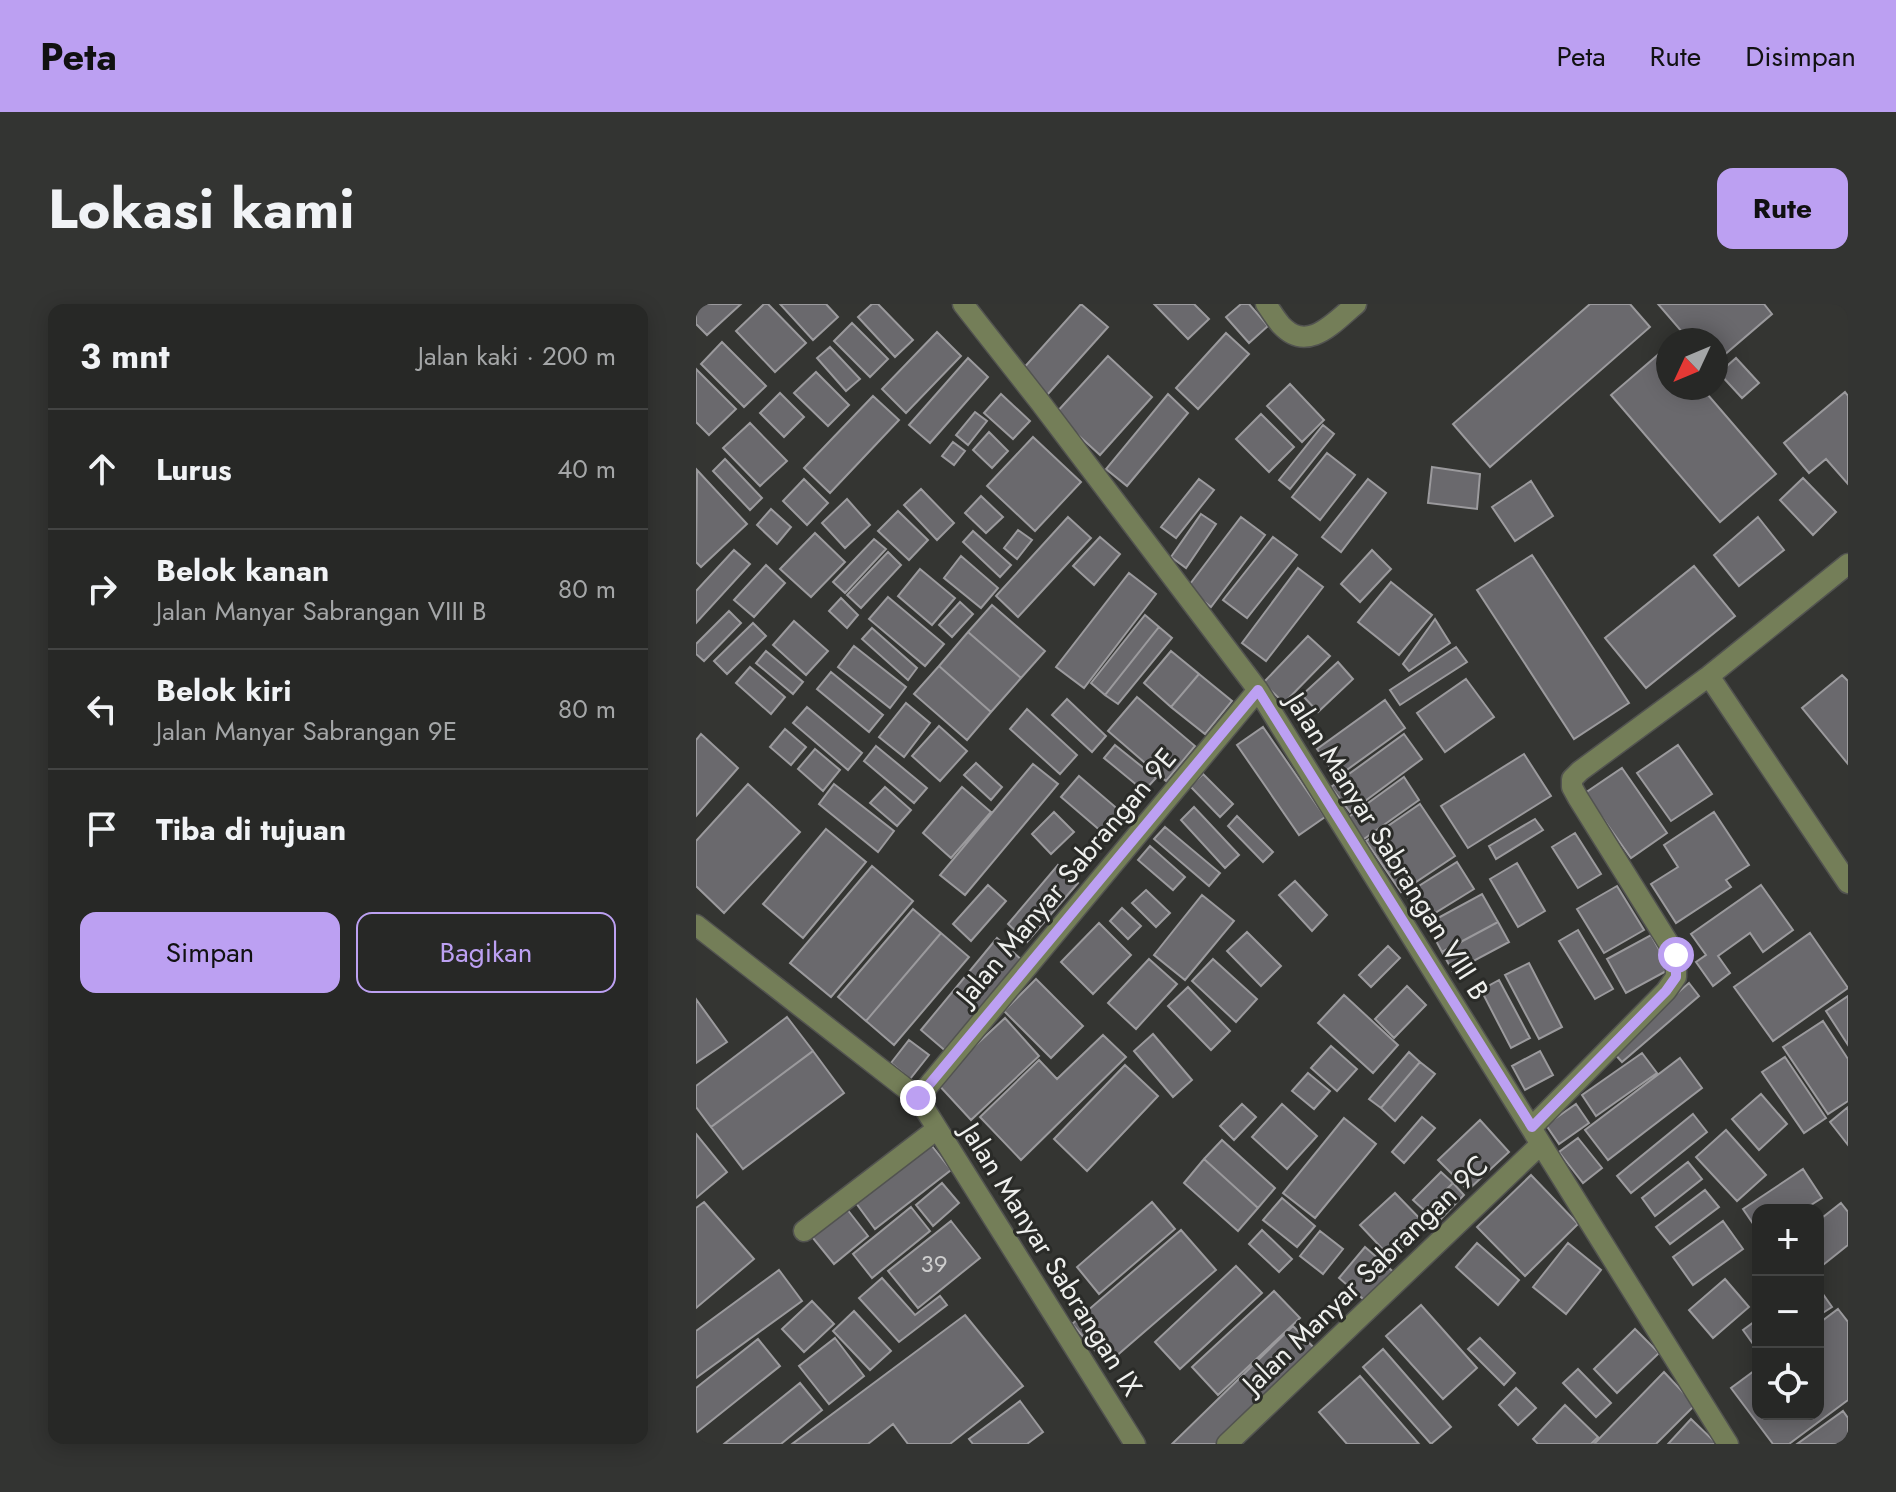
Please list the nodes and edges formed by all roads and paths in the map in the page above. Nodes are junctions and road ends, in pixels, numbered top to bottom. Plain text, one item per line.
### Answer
1 (963, 304) edge
2 (1266, 304) edge
3 (1356, 304) edge
4 (1848, 564) edge
5 (1709, 676) junction
6 (1258, 690) junction
7 (1848, 883) edge
8 (696, 925) edge
9 (918, 1098) junction
10 (937, 1129) junction
11 (1537, 1136) junction
12 (804, 1231) dead end
13 (1135, 1444) edge
14 (1227, 1444) edge
15 (1728, 1444) edge

1 - 6 street, Jalan Manyar Sabrangan VIII B
2 - 3 street
4 - 5 street
5 - 7 street
5 - 11 street, Jalan Manyar Sabrangan 9C
6 - 9 street, Jalan Manyar Sabrangan 9E
6 - 11 street, Jalan Manyar Sabrangan VIII B
8 - 9 street, Jalan Manyar Sabrangan IX
9 - 10 street, Jalan Manyar Sabrangan IX
10 - 12 street
10 - 13 street, Jalan Manyar Sabrangan IX
11 - 14 street, Jalan Manyar Sabrangan 9C
11 - 15 street, Jalan Manyar Sabrangan VIII B

